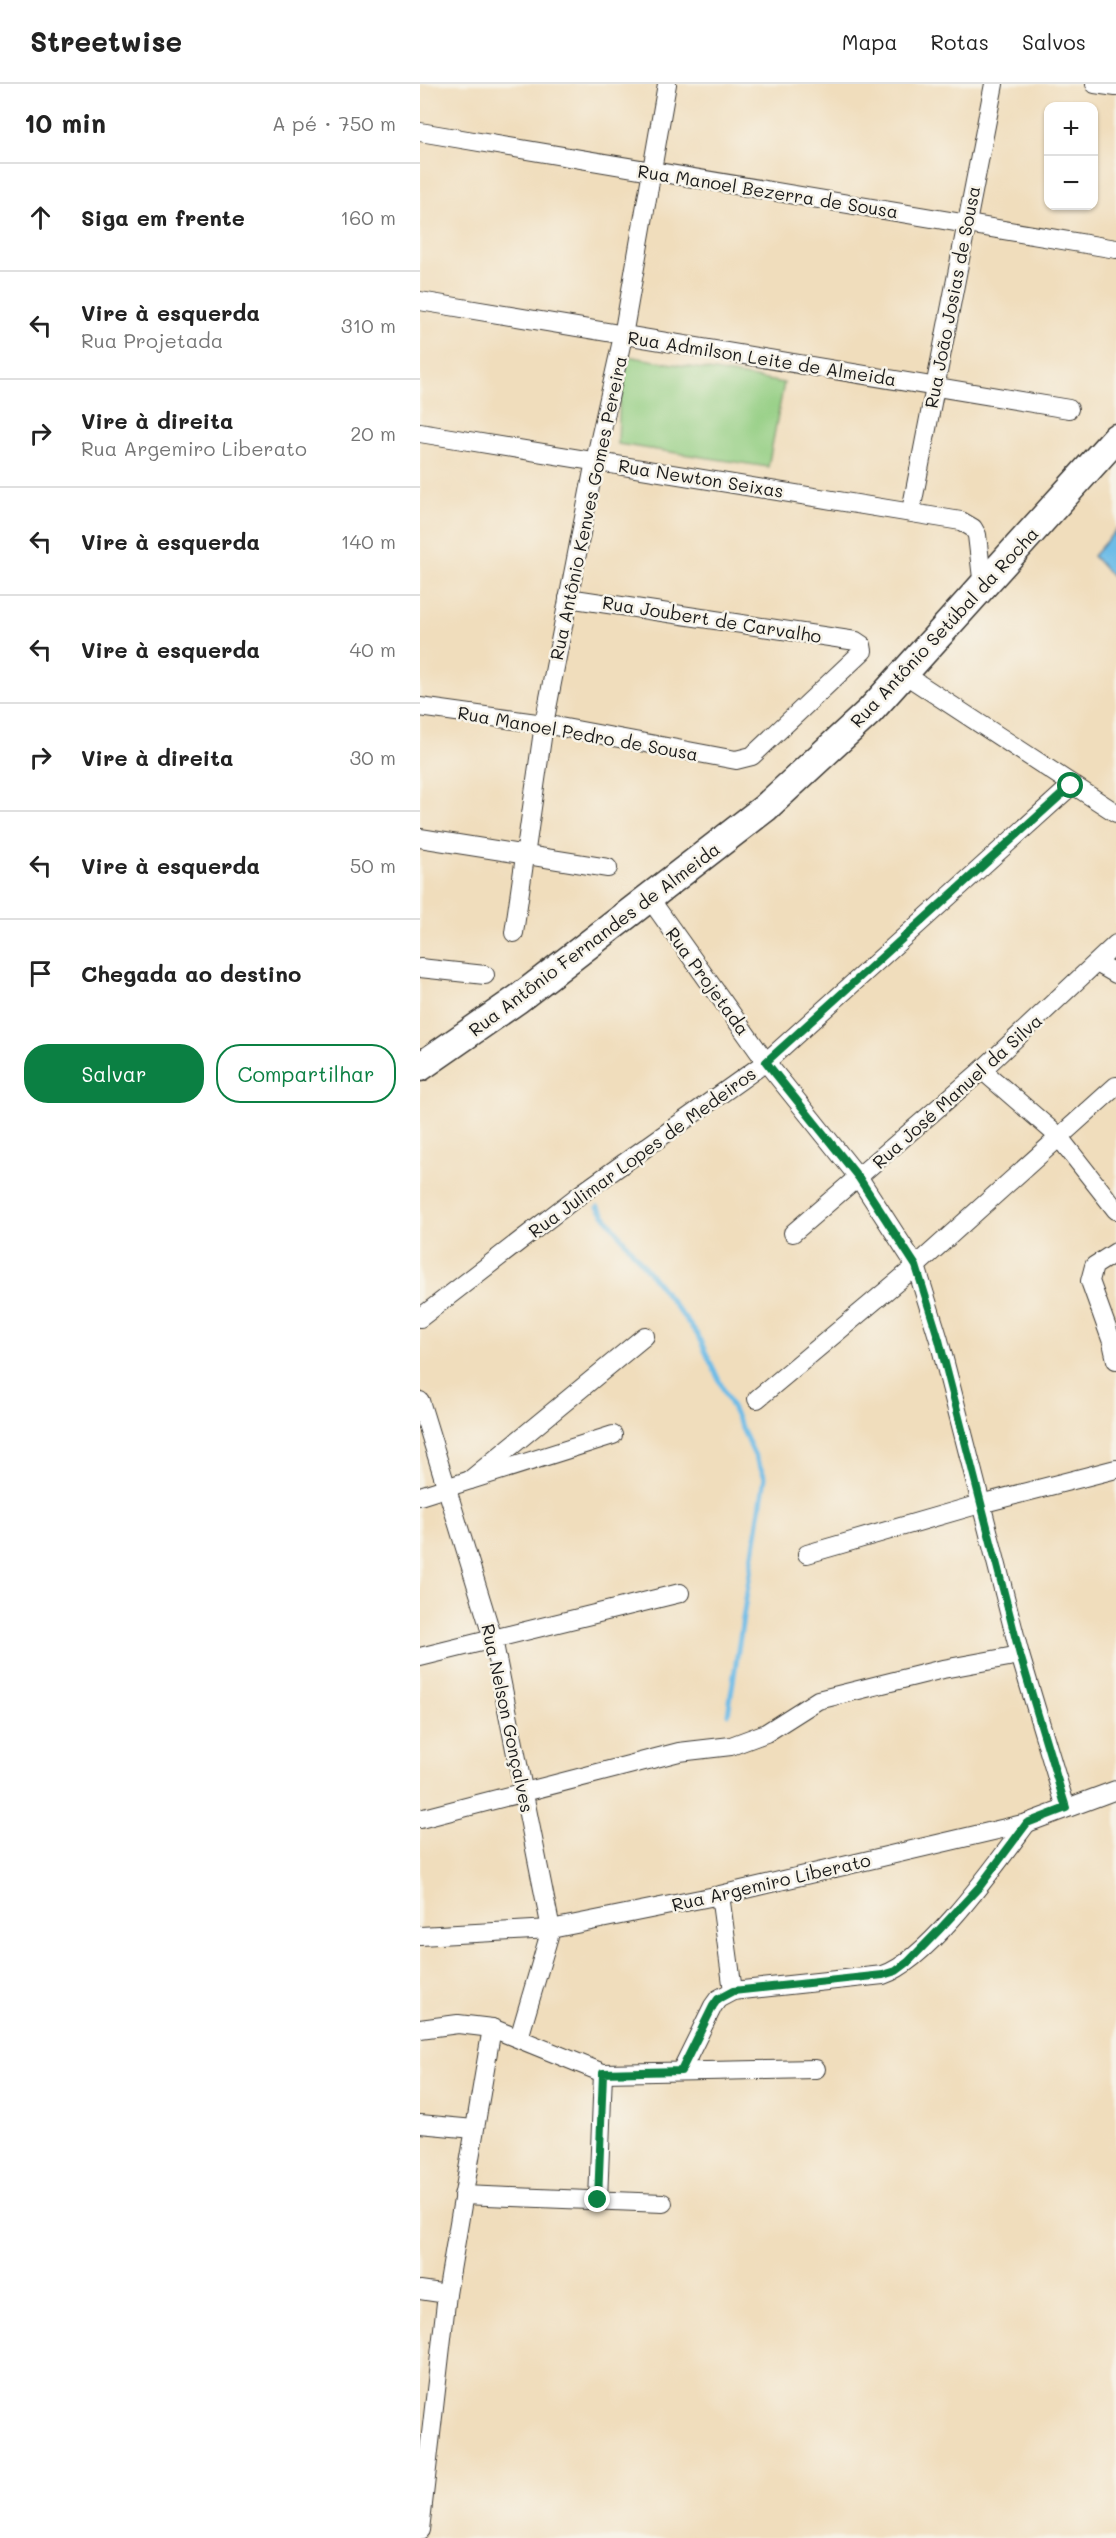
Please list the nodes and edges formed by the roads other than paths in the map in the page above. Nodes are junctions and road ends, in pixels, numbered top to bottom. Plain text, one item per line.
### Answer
1 (667, 84) edge
2 (994, 84) edge
3 (1095, 84) edge
4 (1116, 87) edge
5 (420, 132) edge
6 (651, 172) junction
7 (967, 224) junction
8 (1116, 249) edge
9 (420, 301) edge
10 (623, 336) junction
11 (934, 385) junction
12 (1069, 409) dead end
13 (420, 433) edge
14 (1116, 438) edge
15 (595, 461) junction
16 (911, 511) junction
17 (983, 587) junction
18 (568, 598) junction
19 (904, 674) junction
20 (420, 707) edge
21 (544, 724) junction
22 (736, 760) joint
23 (1071, 786) junction
24 (765, 808) joint
25 (1116, 813) edge
26 (420, 838) edge
27 (524, 854) junction
28 (608, 868) dead end
29 (650, 899) junction
30 (514, 933) dead end
31 (1116, 944) edge
32 (1097, 963) junction
33 (420, 968) edge
34 (1116, 974) edge
35 (485, 975) dead end
36 (766, 1062) junction
37 (420, 1067) edge
38 (982, 1070) junction
39 (1116, 1086) edge
40 (1058, 1136) junction
41 (859, 1178) junction
42 (1116, 1210) edge
43 (793, 1233) dead end
44 (1116, 1252) edge
45 (916, 1266) junction
46 (420, 1318) edge
47 (645, 1336) dead end
48 (1114, 1341) edge
49 (1116, 1360) edge
50 (757, 1400) dead end
51 (420, 1401) edge
52 (614, 1435) dead end
53 (1116, 1469) edge
54 (470, 1480) junction
55 (447, 1487) junction
56 (420, 1496) edge
57 (980, 1504) junction
58 (807, 1554) dead end
59 (680, 1593) dead end
60 (493, 1640) junction
61 (1020, 1655) junction
62 (420, 1657) edge
63 (1116, 1790) edge
64 (525, 1792) junction
65 (1066, 1808) junction
66 (420, 1819) edge
67 (1027, 1823) junction
68 (720, 1894) junction
69 (551, 1929) junction
70 (420, 1936) edge
71 (733, 1991) junction
72 (492, 2028) junction
73 (420, 2029) edge
74 (519, 2038) junction
75 (816, 2069) dead end
76 (681, 2071) junction
77 (603, 2073) junction
78 (420, 2124) edge
79 (474, 2129) junction
80 (463, 2195) junction
81 (598, 2200) junction
82 (663, 2203) dead end
83 (420, 2290) edge
84 (447, 2294) junction
85 (427, 2428) edge
86 (420, 2530) edge

1 - 6 street, Rua Antônio Kenves Gomes Pereira
2 - 7 street, Rua João Josias de Sousa
3 - 4 street
5 - 6 street, Rua Manoel Bezerra de Sousa
6 - 7 street, Rua Manoel Bezerra de Sousa
6 - 10 street, Rua Antônio Kenves Gomes Pereira
7 - 8 street, Rua Manoel Bezerra de Sousa
7 - 11 street, Rua João Josias de Sousa
9 - 10 street, Rua Admilson Leite de Almeida
10 - 11 street, Rua Admilson Leite de Almeida
10 - 15 street, Rua Antônio Kenves Gomes Pereira
11 - 12 street, Rua Admilson Leite de Almeida
11 - 16 street, Rua João Josias de Sousa
13 - 15 street, Rua Newton Seixas
14 - 17 highway, Rua Antônio Setúbal da Rocha
15 - 16 street, Rua Newton Seixas
15 - 18 street, Rua Antônio Kenves Gomes Pereira
16 - 17 street, Rua Newton Seixas
17 - 19 highway, Rua Antônio Setúbal da Rocha
18 - 21 street, Rua Antônio Kenves Gomes Pereira
18 - 22 street, Rua Joubert de Carvalho
19 - 23 street
19 - 24 highway, Rua Antônio Setúbal da Rocha
20 - 21 street, Rua Manoel Pedro de Sousa
21 - 22 street, Rua Manoel Pedro de Sousa
21 - 27 street, Rua Antônio Kenves Gomes Pereira
23 - 25 street
23 - 36 street, Rua Julimar Lopes de Medeiros
24 - 29 highway, Rua Antônio Fernandes de Almeida
26 - 27 street
27 - 28 street
27 - 30 street, Rua Antônio Kenves Gomes Pereira
29 - 36 street, Rua Projetada
29 - 37 highway, Rua Antônio Fernandes de Almeida
31 - 32 street, Rua José Manuel da Silva
32 - 34 street
32 - 38 street, Rua José Manuel da Silva
33 - 35 street
36 - 41 street, Rua Projetada
36 - 46 street, Rua Julimar Lopes de Medeiros
38 - 40 street
38 - 41 street, Rua José Manuel da Silva
39 - 40 street
40 - 42 street
40 - 45 street
41 - 43 street, Rua José Manuel da Silva
41 - 45 street, Rua Projetada
44 - 48 street
45 - 50 street
45 - 57 street, Rua Projetada
47 - 54 street
48 - 49 street
51 - 55 street, Rua Nelson Gonçalves
52 - 54 street
53 - 57 street
54 - 55 street
55 - 56 street
55 - 60 street, Rua Nelson Gonçalves
57 - 58 street
57 - 61 street, Rua Projetada
59 - 60 street
60 - 62 street
60 - 64 street, Rua Nelson Gonçalves
61 - 64 street
61 - 65 street, Rua Projetada
63 - 65 street, Rua Argemiro Liberato
64 - 66 street
64 - 69 street, Rua Nelson Gonçalves
65 - 67 street, Rua Argemiro Liberato
67 - 68 street, Rua Argemiro Liberato
67 - 71 street
68 - 69 street, Rua Argemiro Liberato
68 - 71 street
69 - 70 street, Rua Argemiro Liberato
69 - 74 street, Rua Nelson Gonçalves
71 - 76 street
72 - 73 street
72 - 74 street
72 - 79 street
74 - 77 street
75 - 76 street
76 - 77 street
77 - 81 street
78 - 79 street
79 - 80 street
80 - 81 street
80 - 84 street
81 - 82 street
83 - 84 street
84 - 85 street
85 - 86 street

